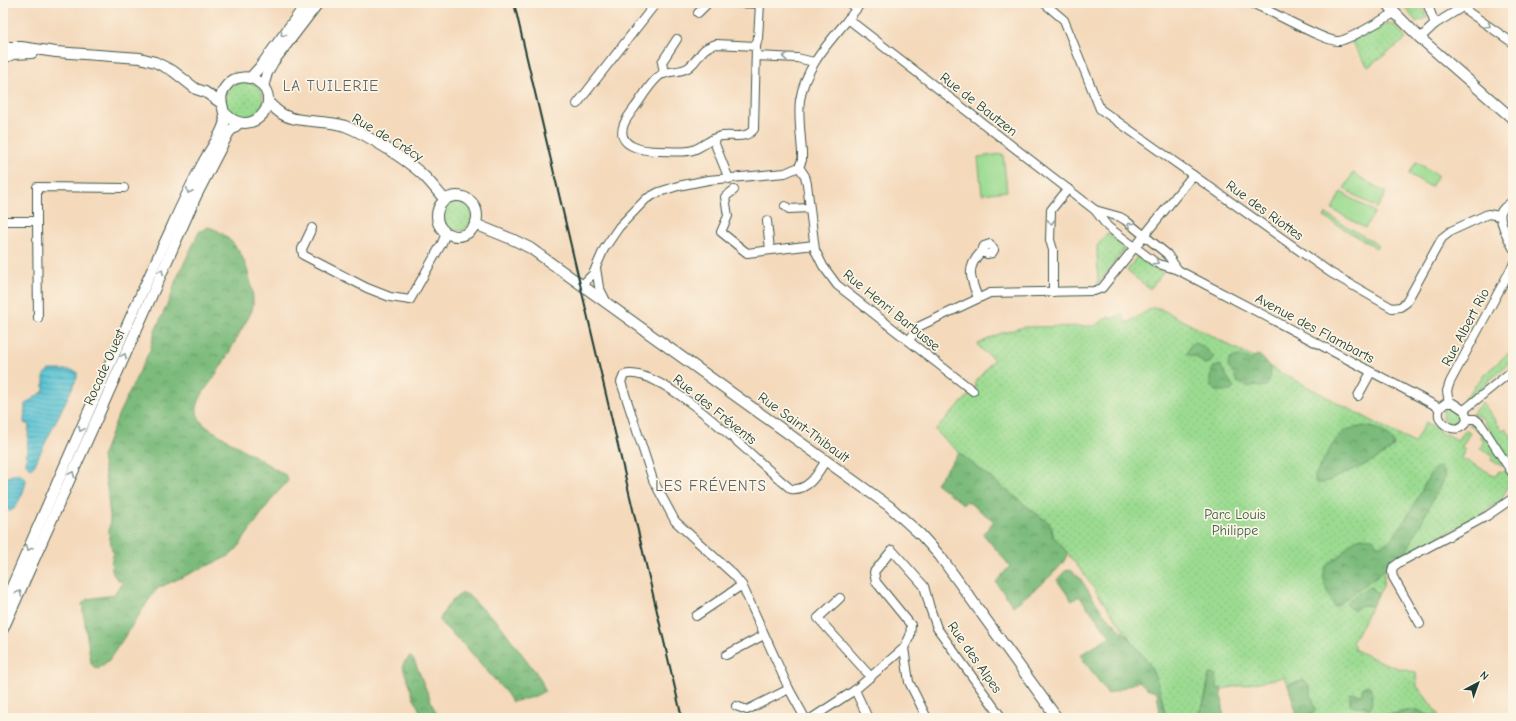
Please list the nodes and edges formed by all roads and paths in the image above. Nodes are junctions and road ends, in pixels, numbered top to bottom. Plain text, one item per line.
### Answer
1 (307, 3) edge
2 (318, 3) edge
3 (656, 3) edge
4 (708, 3) edge
5 (735, 3) edge
6 (849, 3) edge
7 (1044, 3) edge
8 (1251, 3) edge
9 (1387, 3) edge
10 (1427, 3) edge
11 (1466, 5) edge
12 (859, 6) edge
13 (698, 13) dead end
14 (1395, 13) junction
15 (848, 19) junction
16 (1435, 24) junction
17 (1420, 38) junction
18 (677, 39) dead end
19 (1513, 43) edge
20 (756, 46) junction
21 (3, 47) edge
22 (3, 52) edge
23 (56, 52) junction
24 (756, 56) junction
25 (3, 58) edge
26 (814, 62) junction
27 (664, 74) junction
28 (250, 78) junction
29 (263, 87) junction
30 (224, 89) junction
31 (205, 92) junction
32 (268, 102) junction
33 (221, 103) junction
34 (577, 104) dead end
35 (226, 114) junction
36 (281, 114) junction
37 (262, 115) junction
38 (1513, 118) edge
39 (239, 123) junction
40 (713, 139) junction
41 (799, 167) junction
42 (1192, 175) junction
43 (729, 179) junction
44 (124, 188) dead end
45 (1068, 189) junction
46 (734, 190) dead end
47 (445, 200) junction
48 (1513, 201) edge
49 (785, 206) dead end
50 (809, 208) junction
51 (1095, 210) junction
52 (1500, 216) junction
53 (3, 221) edge
54 (37, 221) junction
55 (767, 222) dead end
56 (475, 224) junction
57 (312, 228) dead end
58 (446, 233) junction
59 (1144, 236) junction
60 (814, 245) junction
61 (1135, 247) junction
62 (1513, 248) edge
63 (770, 250) junction
64 (981, 252) dead end
65 (1513, 265) edge
66 (1178, 270) junction
67 (594, 271) junction
68 (582, 285) junction
69 (1053, 292) junction
70 (594, 294) junction
71 (978, 298) junction
72 (608, 304) junction
73 (38, 318) dead end
74 (908, 340) junction
75 (1513, 370) edge
76 (1371, 372) junction
77 (973, 390) dead end
78 (1358, 396) dead end
79 (1449, 403) junction
80 (1440, 408) junction
81 (1464, 410) junction
82 (1468, 419) junction
83 (826, 460) junction
84 (1513, 474) edge
85 (1513, 498) edge
86 (742, 585) junction
87 (840, 598) dead end
88 (3, 607) edge
89 (696, 616) dead end
90 (1420, 624) dead end
91 (3, 629) edge
92 (764, 635) junction
93 (904, 648) junction
94 (726, 655) dead end
95 (871, 677) junction
96 (790, 689) junction
97 (855, 690) junction
98 (736, 706) dead end
99 (805, 718) edge
100 (812, 718) edge
101 (868, 718) edge
102 (927, 718) edge
103 (1002, 718) edge
104 (1057, 718) edge

1 -> 28 main road
2 - 29 main road
3 - 34 street
4 - 13 street
5 - 20 street
6 - 12 street
7 - 42 street, Rue des Riottes
8 - 14 street
9 - 14 main road
10 - 16 street
11 - 16 street
11 -> 19 street
12 - 15 street
14 - 17 main road
15 - 26 street
15 - 45 street, Rue de Bautzen
16 - 17 street
17 - 38 main road
18 - 27 street
20 - 24 street
20 - 27 street
21 - 23 main road
22 - 25 main road
23 - 25 main road
23 - 31 main road
26 -> 24 street
24 - 40 street
26 - 41 street
27 - 40 street
28 - 29 main road
28 - 30 main road
29 - 32 main road
30 - 31 main road
30 - 33 main road
31 - 33 main road
32 - 36 main road, Rue de Crécy
32 - 37 main road
33 - 35 main road
35 - 39 main road
35 -> 88 main road, Rocade Ouest
36 - 37 main road, Rue de Crécy
36 - 47 main road, Rue de Crécy
37 - 39 main road
91 -> 39 main road, Rocade Ouest
40 - 43 street
41 - 43 street
41 - 50 street, Rue Henri Barbusse
42 - 52 street, Rue des Riottes
42 - 59 street
43 - 67 street
44 - 54 street
45 - 51 street, Rue de Bautzen
45 -> 69 street
46 - 63 street
47 - 56 main road
47 - 58 main road
48 - 52 street
49 - 50 street
50 - 60 street, Rue Henri Barbusse
59 -> 51 street, Rue de Bautzen
51 - 61 street, Rue de Bautzen
52 - 62 street
53 - 54 street
54 - 73 street
55 - 63 street
56 - 58 main road
56 - 68 main road, Rue Saint-Thibault
57 - 58 street
59 - 61 street
59 - 66 street, Rue de Bautzen
60 - 63 street
60 - 74 street, Rue Henri Barbusse
61 -> 66 street, Rue de Bautzen
61 - 69 street
64 - 71 street
65 - 79 street, Rue Albert Rio
66 - 76 street, Avenue des Flambarts
67 - 68 street
67 - 70 street
67 - 72 street
68 - 70 main road, Rue Saint-Thibault
69 - 71 street
70 - 72 main road, Rue Saint-Thibault
71 - 74 street
72 - 83 main road, Rue Saint-Thibault
74 - 77 street, Rue Henri Barbusse
75 - 81 street
76 - 78 street
76 - 80 street, Avenue des Flambarts
79 - 80 street
79 - 81 street
80 - 82 street
81 - 82 street
82 - 84 street
83 - 86 street, Rue des Frévents
83 - 104 main road, Rue Saint-Thibault
85 - 90 street
86 - 89 street
86 - 92 street, Rue des Frévents
87 - 95 street
92 - 94 street
92 - 96 street, Rue des Frévents
93 - 95 street
93 - 102 street
93 - 103 street, Rue des Alpes
95 - 97 street
96 - 98 street
96 - 99 street, Rue des Frévents
97 - 100 street
97 - 101 street

